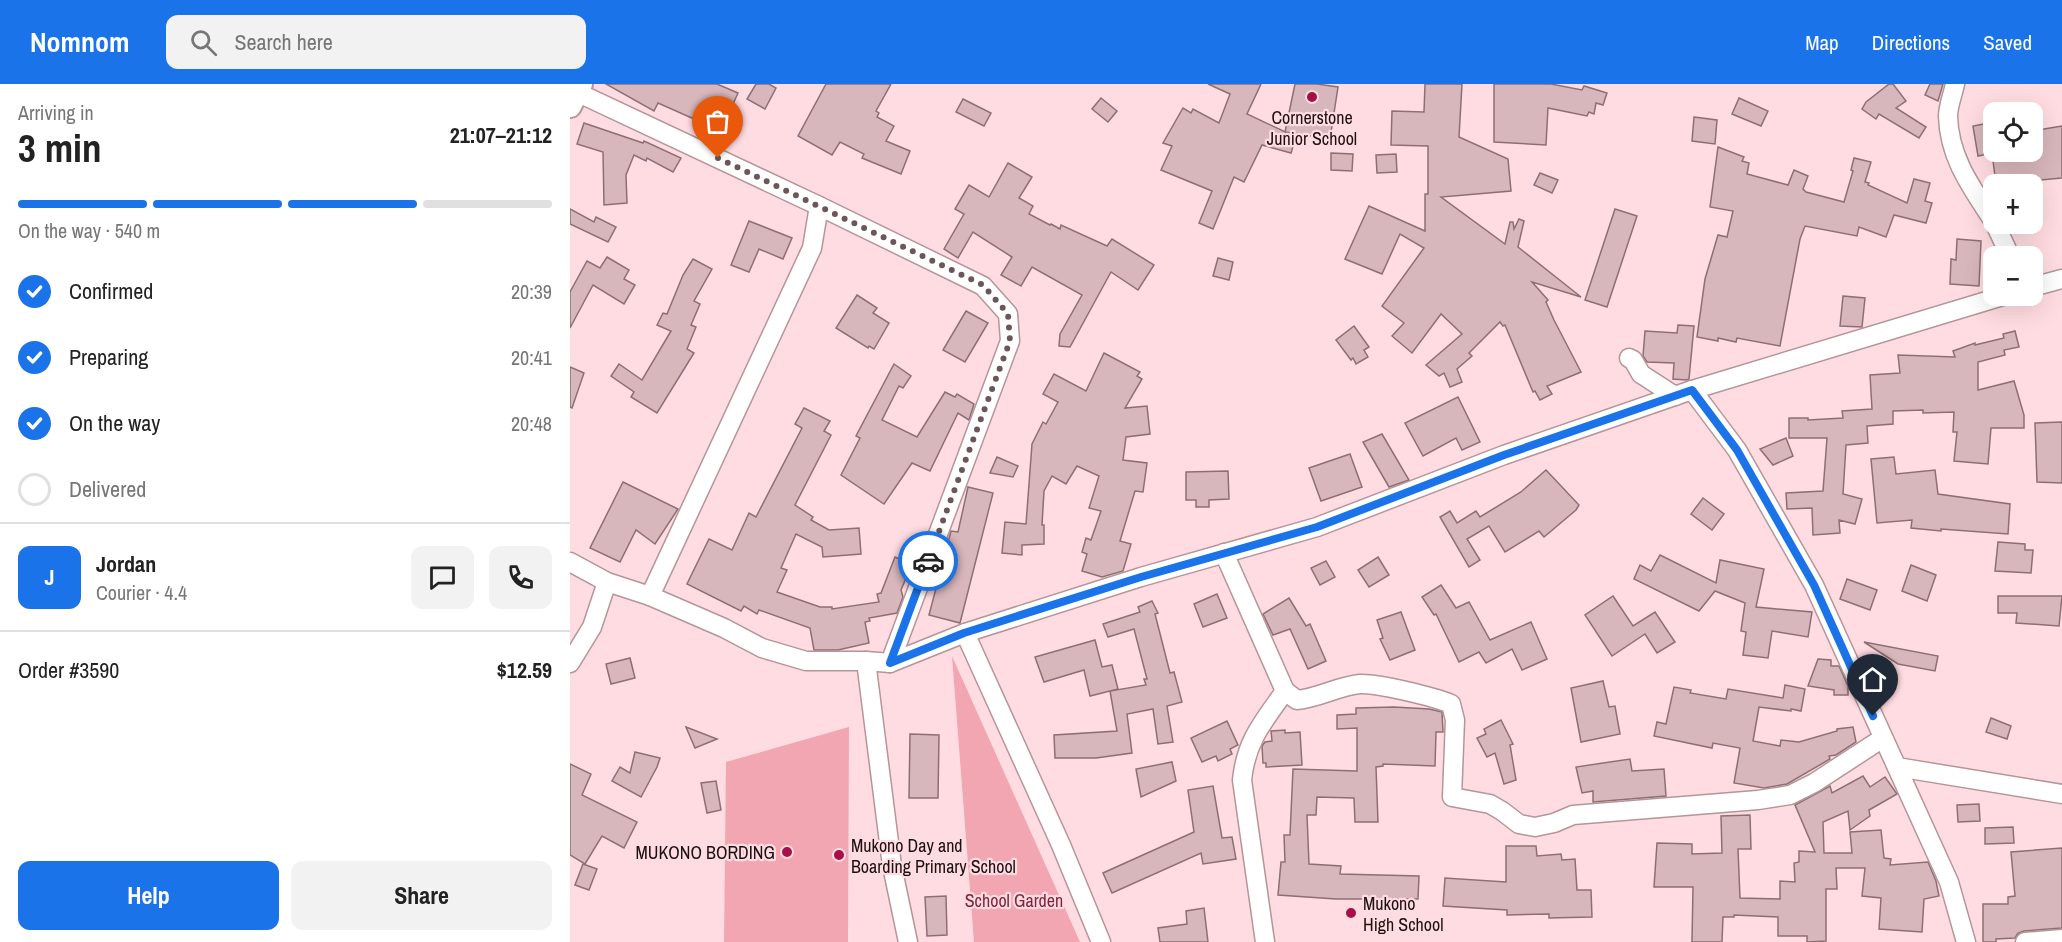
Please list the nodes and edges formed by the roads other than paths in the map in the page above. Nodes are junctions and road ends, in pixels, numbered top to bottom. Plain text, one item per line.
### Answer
1 (1955, 84) edge
2 (574, 93) edge
3 (1983, 205) edge
4 (819, 206) junction
5 (2062, 279) edge
6 (2043, 284) edge
7 (1983, 302) edge
8 (1633, 368) dead end
9 (1684, 393) junction
10 (1224, 554) junction
11 (570, 562) edge
12 (607, 582) junction
13 (650, 596) junction
14 (964, 633) junction
15 (866, 661) junction
16 (570, 663) edge
17 (890, 663) junction
18 (1285, 692) junction
19 (1883, 738) junction
20 (1897, 767) junction
21 (2062, 794) edge
22 (2062, 939) edge
23 (908, 942) edge
24 (1101, 942) edge
25 (1265, 942) edge
26 (1966, 942) edge
27 (2025, 942) edge

1 - 3 street
2 - 4 street
4 - 13 street
4 - 17 street
5 - 6 street
7 - 9 street
8 - 9 street
9 - 10 street
9 - 19 street
10 - 14 street
10 - 18 street
11 - 12 street
12 - 13 street
12 - 16 street
13 - 15 street
14 - 17 street
14 - 24 street
15 - 17 street
15 - 23 street
18 - 19 street
18 - 25 street
19 - 20 street
20 - 21 street
20 - 26 street
22 - 27 street

